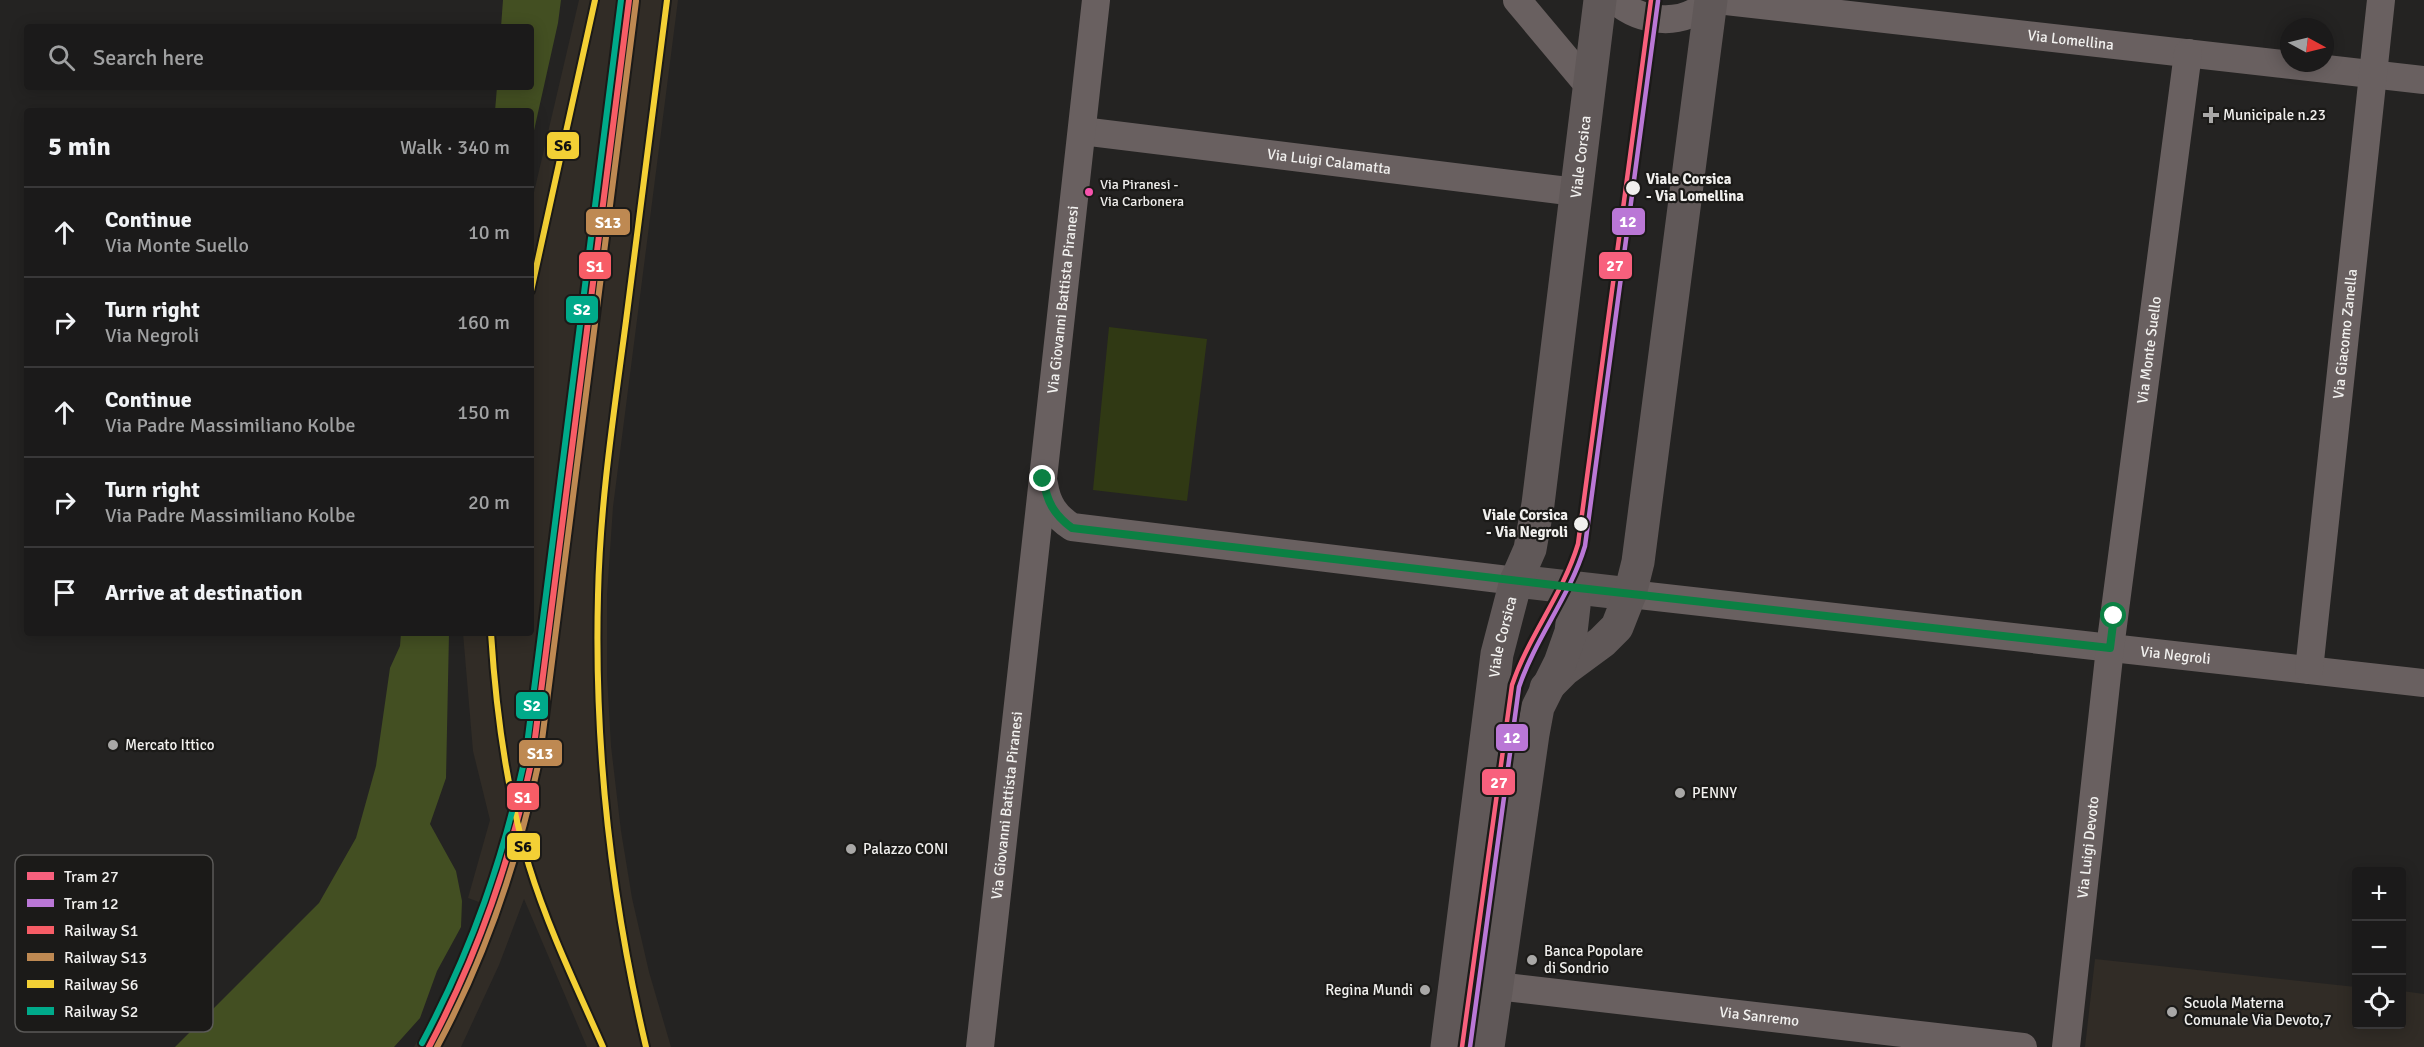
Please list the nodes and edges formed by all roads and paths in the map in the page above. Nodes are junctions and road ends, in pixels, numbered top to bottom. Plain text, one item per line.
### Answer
1 (1096, 0) edge
2 (1517, 0) edge
3 (1600, 0) edge
4 (1615, 0) edge
5 (1710, 0) edge
6 (1717, 0) edge
7 (2381, 0) edge
8 (2188, 53) junction
9 (2372, 74) junction
10 (2424, 80) edge
11 (1589, 86) junction
12 (1082, 131) junction
13 (1576, 192) junction
14 (1043, 479) junction
15 (1072, 528) junction
16 (1034, 564) junction
17 (1516, 581) junction
18 (1570, 587) junction
19 (1630, 594) junction
20 (2110, 648) junction
21 (2309, 670) junction
22 (2424, 683) edge
23 (1546, 688) junction
24 (1497, 986) junction
25 (980, 1047) edge
26 (1447, 1047) edge
27 (1488, 1047) edge
28 (2023, 1047) edge
29 (2066, 1047) edge

1 - 12 street, Via Giovanni Battista Piranesi
2 - 11 street
3 - 11 main road, Viale Corsica
4 - 5 street
5 - 19 main road
6 - 8 street, Via Lomellina
7 - 9 street, Via Giacomo Zanella
8 - 9 street, Via Lomellina
8 - 20 street, Via Monte Suello
9 - 10 street, Via Lomellina
9 - 21 street, Via Giacomo Zanella
11 - 13 main road, Viale Corsica
12 - 13 street, Via Luigi Calamatta
12 - 14 street, Via Giovanni Battista Piranesi
13 - 17 main road, Viale Corsica
14 - 15 street
14 - 16 street, Via Giovanni Battista Piranesi
15 - 16 street, Via Giovanni Battista Piranesi
15 - 17 street
16 - 25 street, Via Giovanni Battista Piranesi
17 - 18 main road, Via Negroli
17 - 26 main road, Viale Corsica
18 - 19 main road, Via Negroli
18 - 23 main road
19 - 20 street, Via Negroli
19 - 23 main road
20 - 21 street, Via Negroli
20 - 29 street, Via Luigi Devoto
21 - 22 street, Via Negroli
23 - 24 main road
24 - 27 main road
24 - 28 street, Via Sanremo

